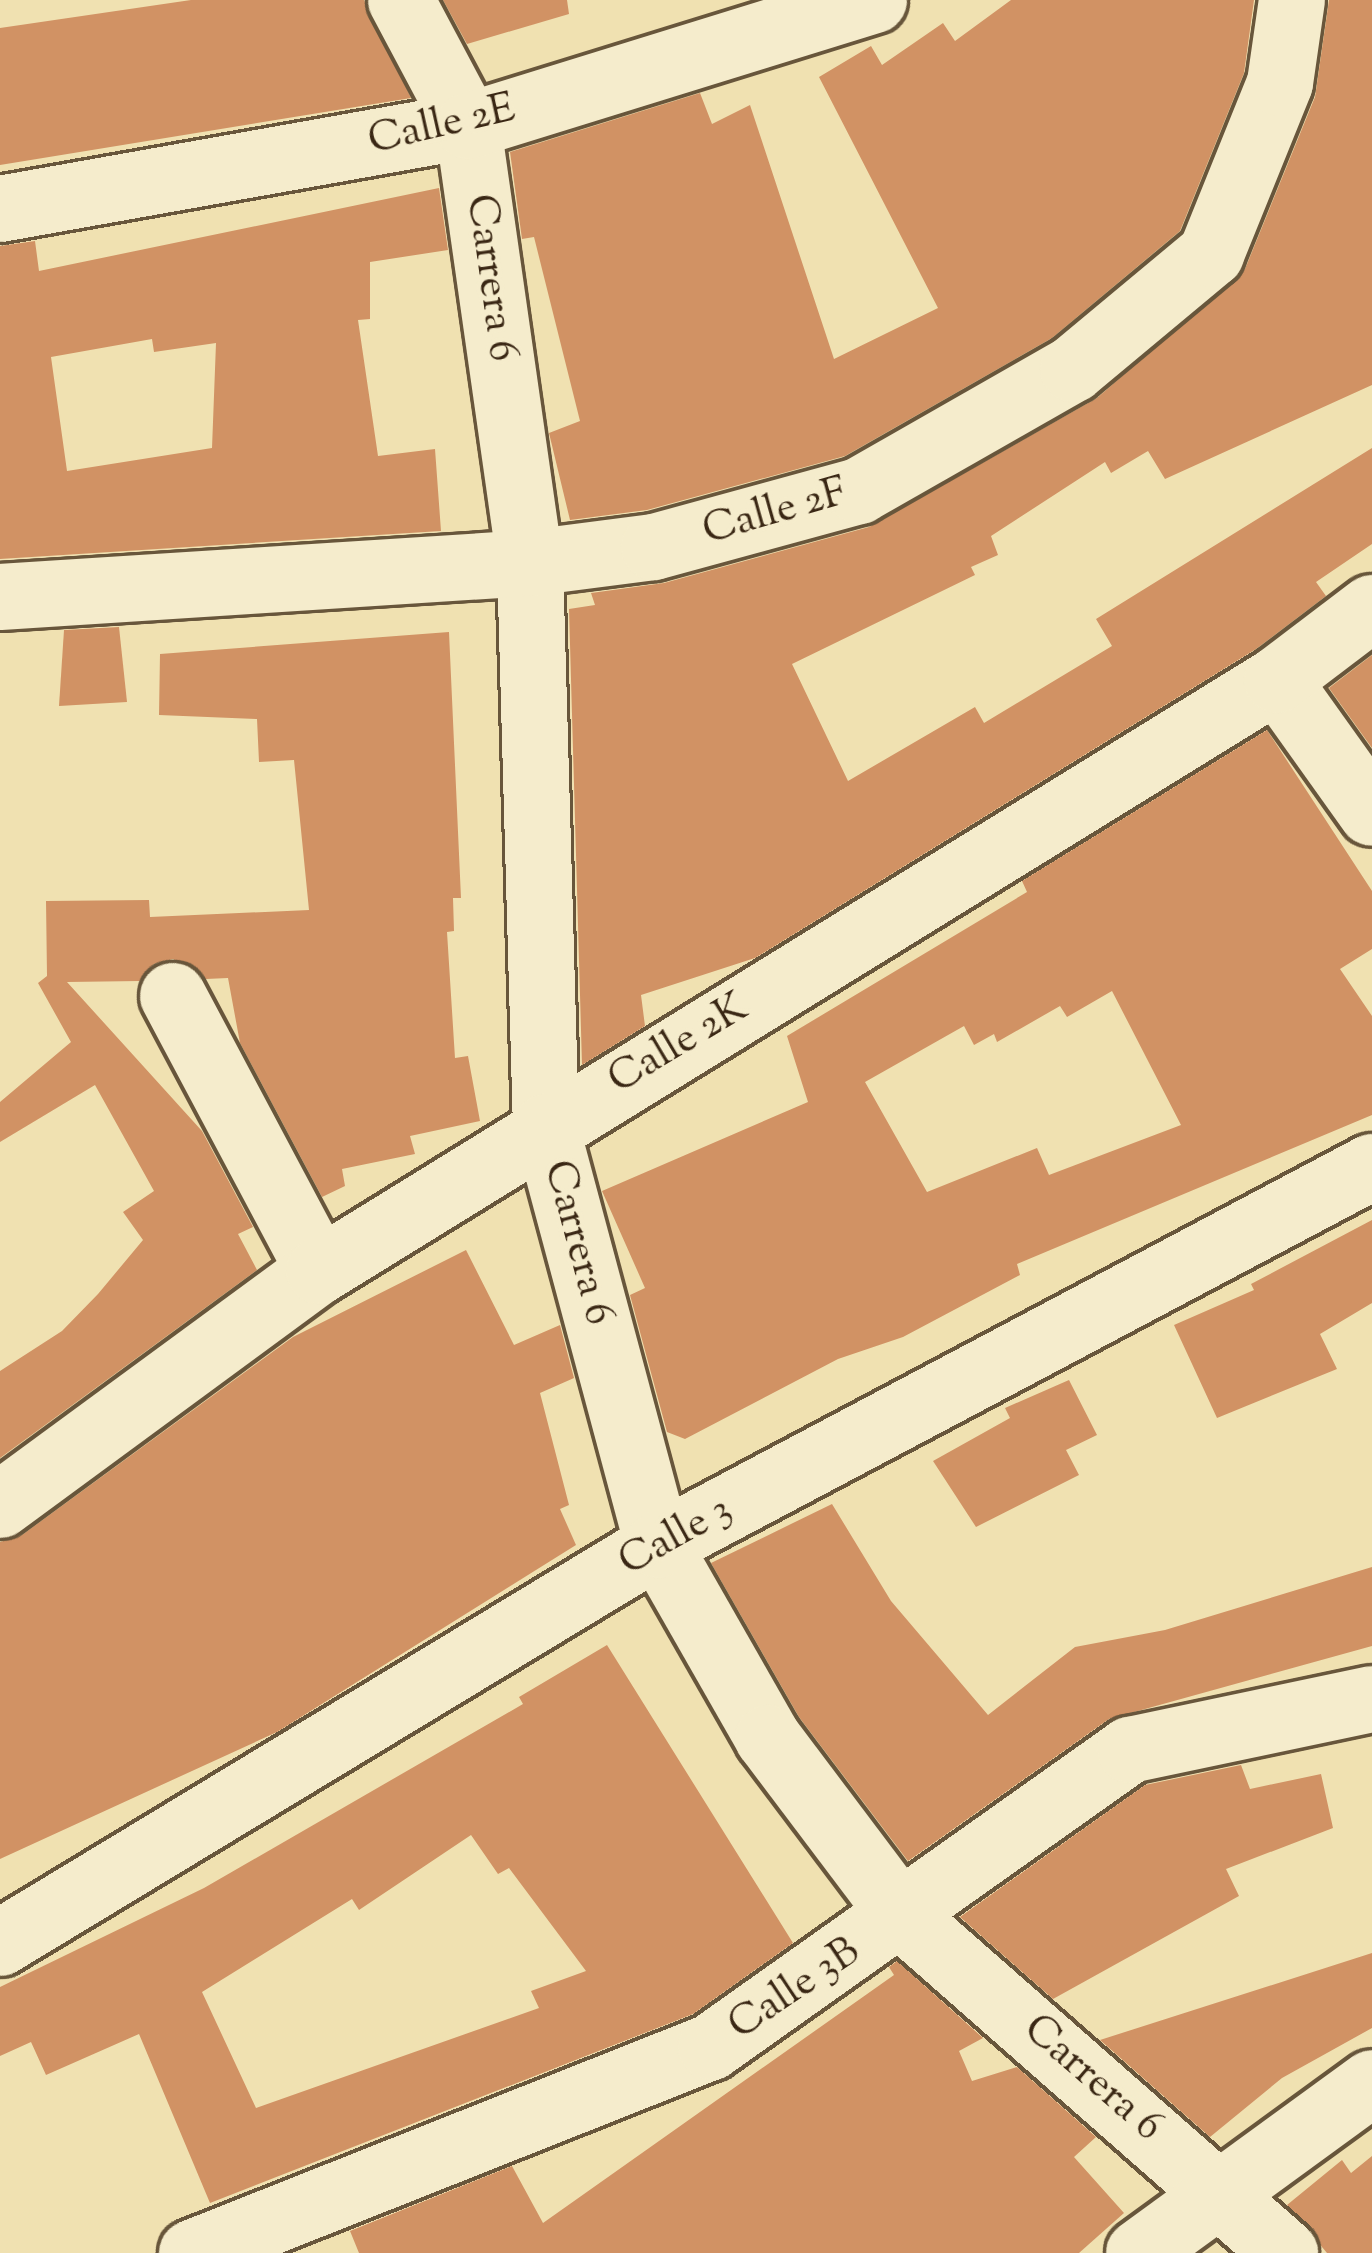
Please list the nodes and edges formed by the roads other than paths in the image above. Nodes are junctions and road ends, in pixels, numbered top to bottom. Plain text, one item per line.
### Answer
1 (401, 0) edge
2 (874, 0) edge
3 (1292, 0) edge
4 (468, 126) junction
5 (0, 208) edge
6 (530, 563) junction
7 (0, 597) edge
8 (1372, 608) edge
9 (1277, 680) junction
10 (1372, 813) edge
11 (172, 996) dead end
12 (546, 1127) junction
13 (1372, 1167) edge
14 (319, 1271) junction
15 (0, 1504) edge
16 (658, 1545) junction
17 (1372, 1699) edge
18 (903, 1917) junction
19 (0, 1943) edge
20 (1372, 2083) edge
21 (1223, 2191) junction
22 (192, 2253) edge
23 (1139, 2253) edge
24 (1285, 2253) edge

1 - 4 street, Carrera 6
2 - 4 street, Calle 2E
3 - 6 street, Calle 2F
4 - 5 street, Calle 2E
4 - 6 street, Carrera 6
6 - 7 street, Calle 2F
6 - 12 street, Carrera 6
8 - 9 street, Calle 2K
9 - 10 street
9 - 12 street, Calle 2K
11 - 14 street
12 - 14 street, Calle 2K
12 - 16 street, Carrera 6
13 - 16 street, Calle 3
14 - 15 street, Calle 2K
16 - 18 street, Carrera 6
16 - 19 street, Calle 3
17 - 18 street, Calle 3B
18 - 21 street, Carrera 6
18 - 22 street, Calle 3B
20 - 21 street
21 - 23 street
21 - 24 street, Carrera 6

